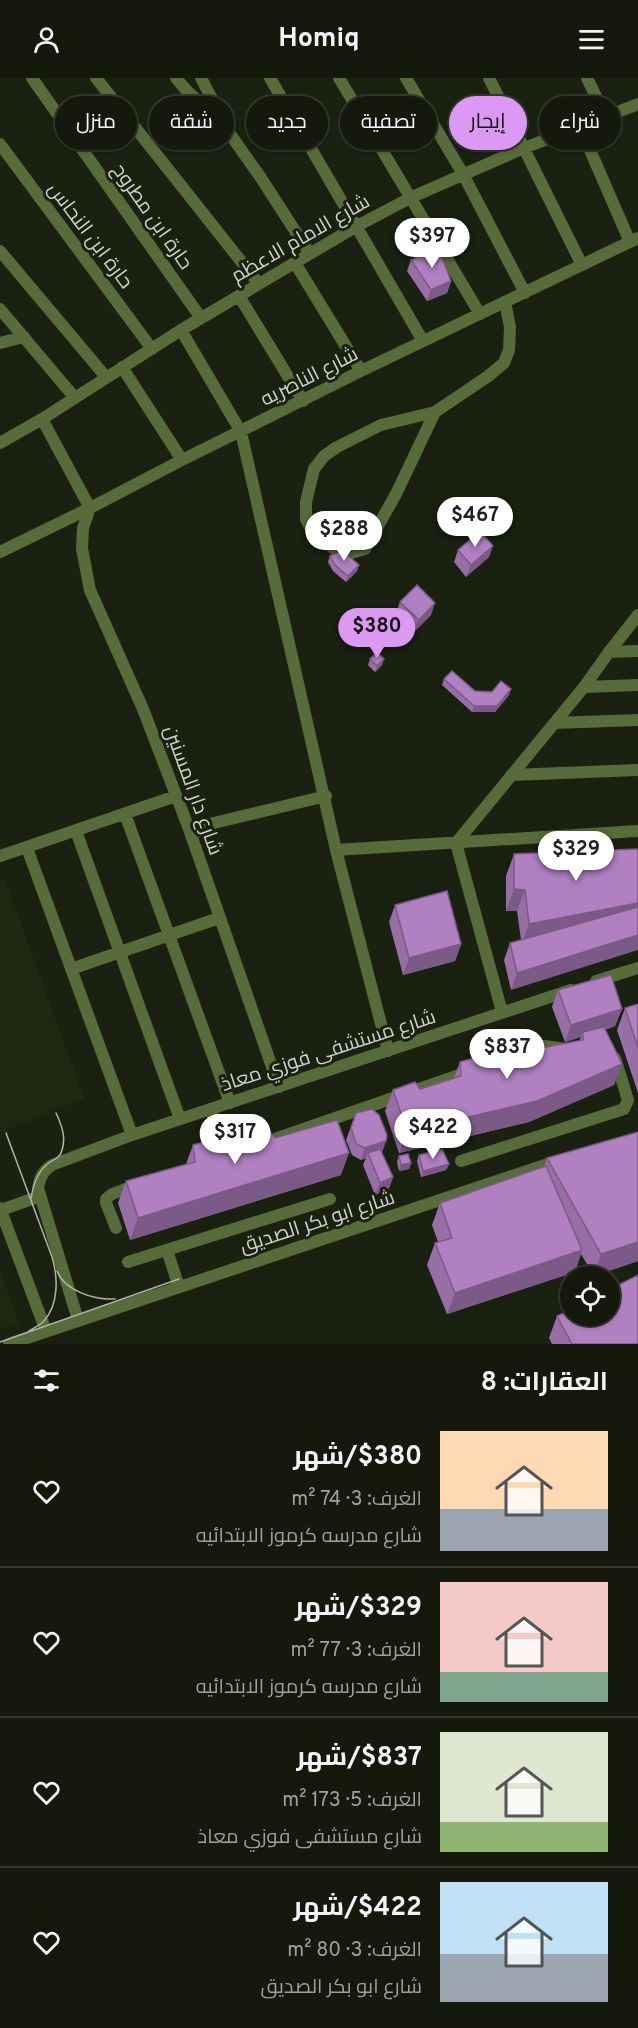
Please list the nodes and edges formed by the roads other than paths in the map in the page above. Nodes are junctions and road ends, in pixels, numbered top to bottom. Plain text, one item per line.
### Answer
1 (32, 78) edge
2 (96, 78) edge
3 (176, 78) edge
4 (201, 78) edge
5 (270, 78) edge
6 (339, 78) edge
7 (406, 78) edge
8 (489, 78) edge
9 (587, 78) edge
10 (193, 96) edge
11 (210, 96) edge
12 (498, 96) edge
13 (596, 96) edge
14 (638, 104) edge
15 (621, 111) edge
16 (234, 141) edge
17 (0, 144) edge
18 (519, 150) edge
19 (525, 150) edge
20 (591, 150) edge
21 (463, 174) junction
22 (412, 197) junction
23 (357, 226) junction
24 (634, 240) edge
25 (0, 250) edge
26 (310, 254) junction
27 (295, 263) junction
28 (582, 265) junction
29 (259, 284) junction
30 (525, 292) junction
31 (239, 296) junction
32 (505, 302) junction
33 (0, 309) edge
34 (480, 314) junction
35 (201, 318) junction
36 (181, 330) junction
37 (24, 337) junction
38 (423, 341) junction
39 (0, 343) edge
40 (152, 349) junction
41 (122, 367) junction
42 (361, 371) junction
43 (106, 377) junction
44 (75, 398) junction
45 (303, 401) junction
46 (435, 412) junction
47 (42, 419) junction
48 (241, 432) junction
49 (0, 443) edge
50 (182, 459) junction
51 (90, 508) junction
52 (0, 552) edge
53 (638, 616) edge
54 (638, 651) edge
55 (609, 652) junction
56 (638, 686) edge
57 (584, 687) junction
58 (638, 720) edge
59 (554, 723) junction
60 (638, 770) edge
61 (511, 775) junction
62 (176, 796) junction
63 (326, 796) junction
64 (125, 814) junction
65 (189, 829) junction
66 (76, 831) junction
67 (638, 831) edge
68 (456, 843) junction
69 (27, 848) junction
70 (336, 849) junction
71 (0, 856) edge
72 (219, 918) junction
73 (168, 935) junction
74 (120, 952) junction
75 (638, 968) edge
76 (71, 969) junction
77 (502, 1012) junction
78 (582, 1045) edge
79 (612, 1049) edge
80 (388, 1051) junction
81 (511, 1057) edge
82 (478, 1069) edge
83 (279, 1087) junction
84 (230, 1103) junction
85 (211, 1109) junction
86 (180, 1119) junction
87 (132, 1135) junction
88 (256, 1145) edge
89 (226, 1155) edge
90 (571, 1157) edge
91 (462, 1161) dead end
92 (143, 1182) edge
93 (40, 1196) junction
94 (330, 1199) dead end
95 (0, 1209) edge
96 (116, 1228) dead end
97 (167, 1250) junction
98 (128, 1262) dead end
99 (179, 1287) junction
100 (78, 1320) junction
101 (46, 1331) junction
102 (9, 1344) edge

1 - 35 street, حارة ابن مطروح
2 - 29 street
3 - 10 street
4 - 11 street
5 - 23 street
6 - 22 street
7 - 21 street
8 - 12 street
9 - 13 street
14 - 15 street, شارع الامام الاعظم
16 - 26 street
17 - 40 street, حارة ابن النحاس
18 - 21 street, شارع الامام الاعظم
19 - 28 street
20 - 24 street
21 - 22 street, شارع الامام الاعظم
21 - 30 street
22 - 23 street, شارع الامام الاعظم
22 - 34 street
23 - 26 street, شارع الامام الاعظم
23 - 38 street
24 - 28 street, شارع الناصريه
25 - 43 street
26 - 27 street, شارع الامام الاعظم
27 - 29 street, شارع الامام الاعظم
27 - 42 street
28 - 30 street, شارع الناصريه
29 - 31 street, شارع الامام الاعظم
30 - 32 street, شارع الناصريه
31 - 35 street, شارع الامام الاعظم
31 - 45 street
32 - 34 street, شارع الناصريه
32 - 46 street
33 - 37 street
34 - 38 street, شارع الناصريه
35 - 36 street, شارع الامام الاعظم
36 - 40 street, شارع الامام الاعظم
36 - 48 street
37 - 39 street
37 - 44 street
38 - 42 street, شارع الناصريه
40 - 41 street, شارع الامام الاعظم
41 - 43 street, شارع الامام الاعظم
41 - 50 street
42 - 45 street, شارع الناصريه
43 - 44 street, شارع الامام الاعظم
44 - 47 street, شارع الامام الاعظم
45 - 48 street, شارع الناصريه
46 - 46 street
47 - 49 street, شارع الامام الاعظم
47 - 51 street
48 - 50 street, شارع الناصريه
48 - 63 street
50 - 51 street, شارع الناصريه
51 - 52 street, شارع الناصريه
51 - 62 street, شارع دار المسنين
53 - 55 street
54 - 55 street
55 - 57 street
56 - 57 street
57 - 59 street
58 - 59 street
59 - 61 street
60 - 61 street
61 - 68 street
62 - 64 street
62 - 65 street, شارع دار المسنين
63 - 65 street
63 - 70 street
64 - 66 street
64 - 73 street
65 - 72 street, شارع دار المسنين
66 - 69 street
66 - 74 street
67 - 68 street
68 - 70 street
68 - 77 street
69 - 71 street
69 - 76 street
70 - 80 street
72 - 73 street
72 - 83 street, شارع دار المسنين
73 - 74 street
73 - 84 street
74 - 76 street
74 - 86 street
75 - 77 street, شارع مستشفى فوزي معاذ
76 - 87 street
77 - 80 street, شارع مستشفى فوزي معاذ
78 - 81 street
79 - 91 street
80 - 83 street, شارع مستشفى فوزي معاذ
82 - 88 street
83 - 84 street, شارع مستشفى فوزي معاذ
84 - 85 street, شارع مستشفى فوزي معاذ
85 - 86 street, شارع مستشفى فوزي معاذ
85 - 89 street
86 - 87 street, شارع مستشفى فوزي معاذ
87 - 93 street, شارع مستشفى فوزي معاذ
90 - 99 street, شارع ابو بكر الصديق
92 - 96 street
93 - 95 street
93 - 100 street
94 - 97 street
95 - 101 street
97 - 98 street
97 - 99 street
99 - 100 street, شارع ابو بكر الصديق
100 - 101 street, شارع ابو بكر الصديق
101 - 102 street, شارع ابو بكر الصديق

